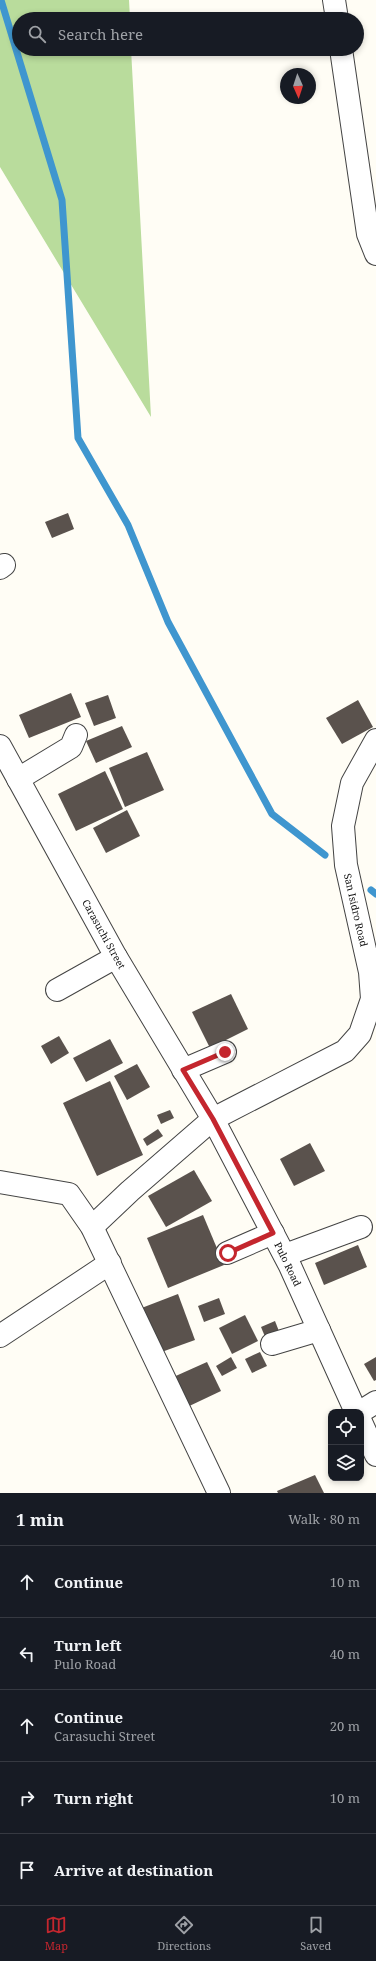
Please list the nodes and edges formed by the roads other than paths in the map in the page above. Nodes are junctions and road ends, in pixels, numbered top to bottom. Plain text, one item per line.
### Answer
1 (334, 0) edge
2 (336, 12) edge
3 (342, 56) edge
4 (376, 254) edge
5 (76, 735) dead end
6 (376, 740) edge
7 (0, 746) edge
8 (18, 780) junction
9 (116, 957) junction
10 (57, 990) dead end
11 (225, 1052) dead end
12 (183, 1070) junction
13 (213, 1119) junction
14 (0, 1182) edge
15 (92, 1227) junction
16 (360, 1227) dead end
17 (273, 1233) junction
18 (228, 1253) dead end
19 (285, 1255) junction
20 (110, 1263) junction
21 (319, 1330) junction
22 (0, 1336) edge
23 (272, 1344) dead end
24 (376, 1402) edge
25 (355, 1409) edge
26 (364, 1410) edge
27 (364, 1429) edge
28 (376, 1455) edge
29 (219, 1493) edge

1 - 2 street
3 - 4 street
5 - 8 street
6 - 13 street, San Isidro Road
7 - 8 street, Carasuchi Street
8 - 9 street, Carasuchi Street
9 - 10 street
9 - 12 street, Carasuchi Street
11 - 12 street
12 - 13 street, Carasuchi Street
13 - 15 street, San Isidro Road
13 - 17 street, Pulo Road
14 - 15 street
15 - 20 street
16 - 19 street
17 - 18 street
17 - 19 street, Pulo Road
19 - 21 street, Pulo Road
20 - 22 street
20 - 29 street
21 - 23 street
21 - 25 street, Pulo Road
24 - 26 street
27 - 28 street

